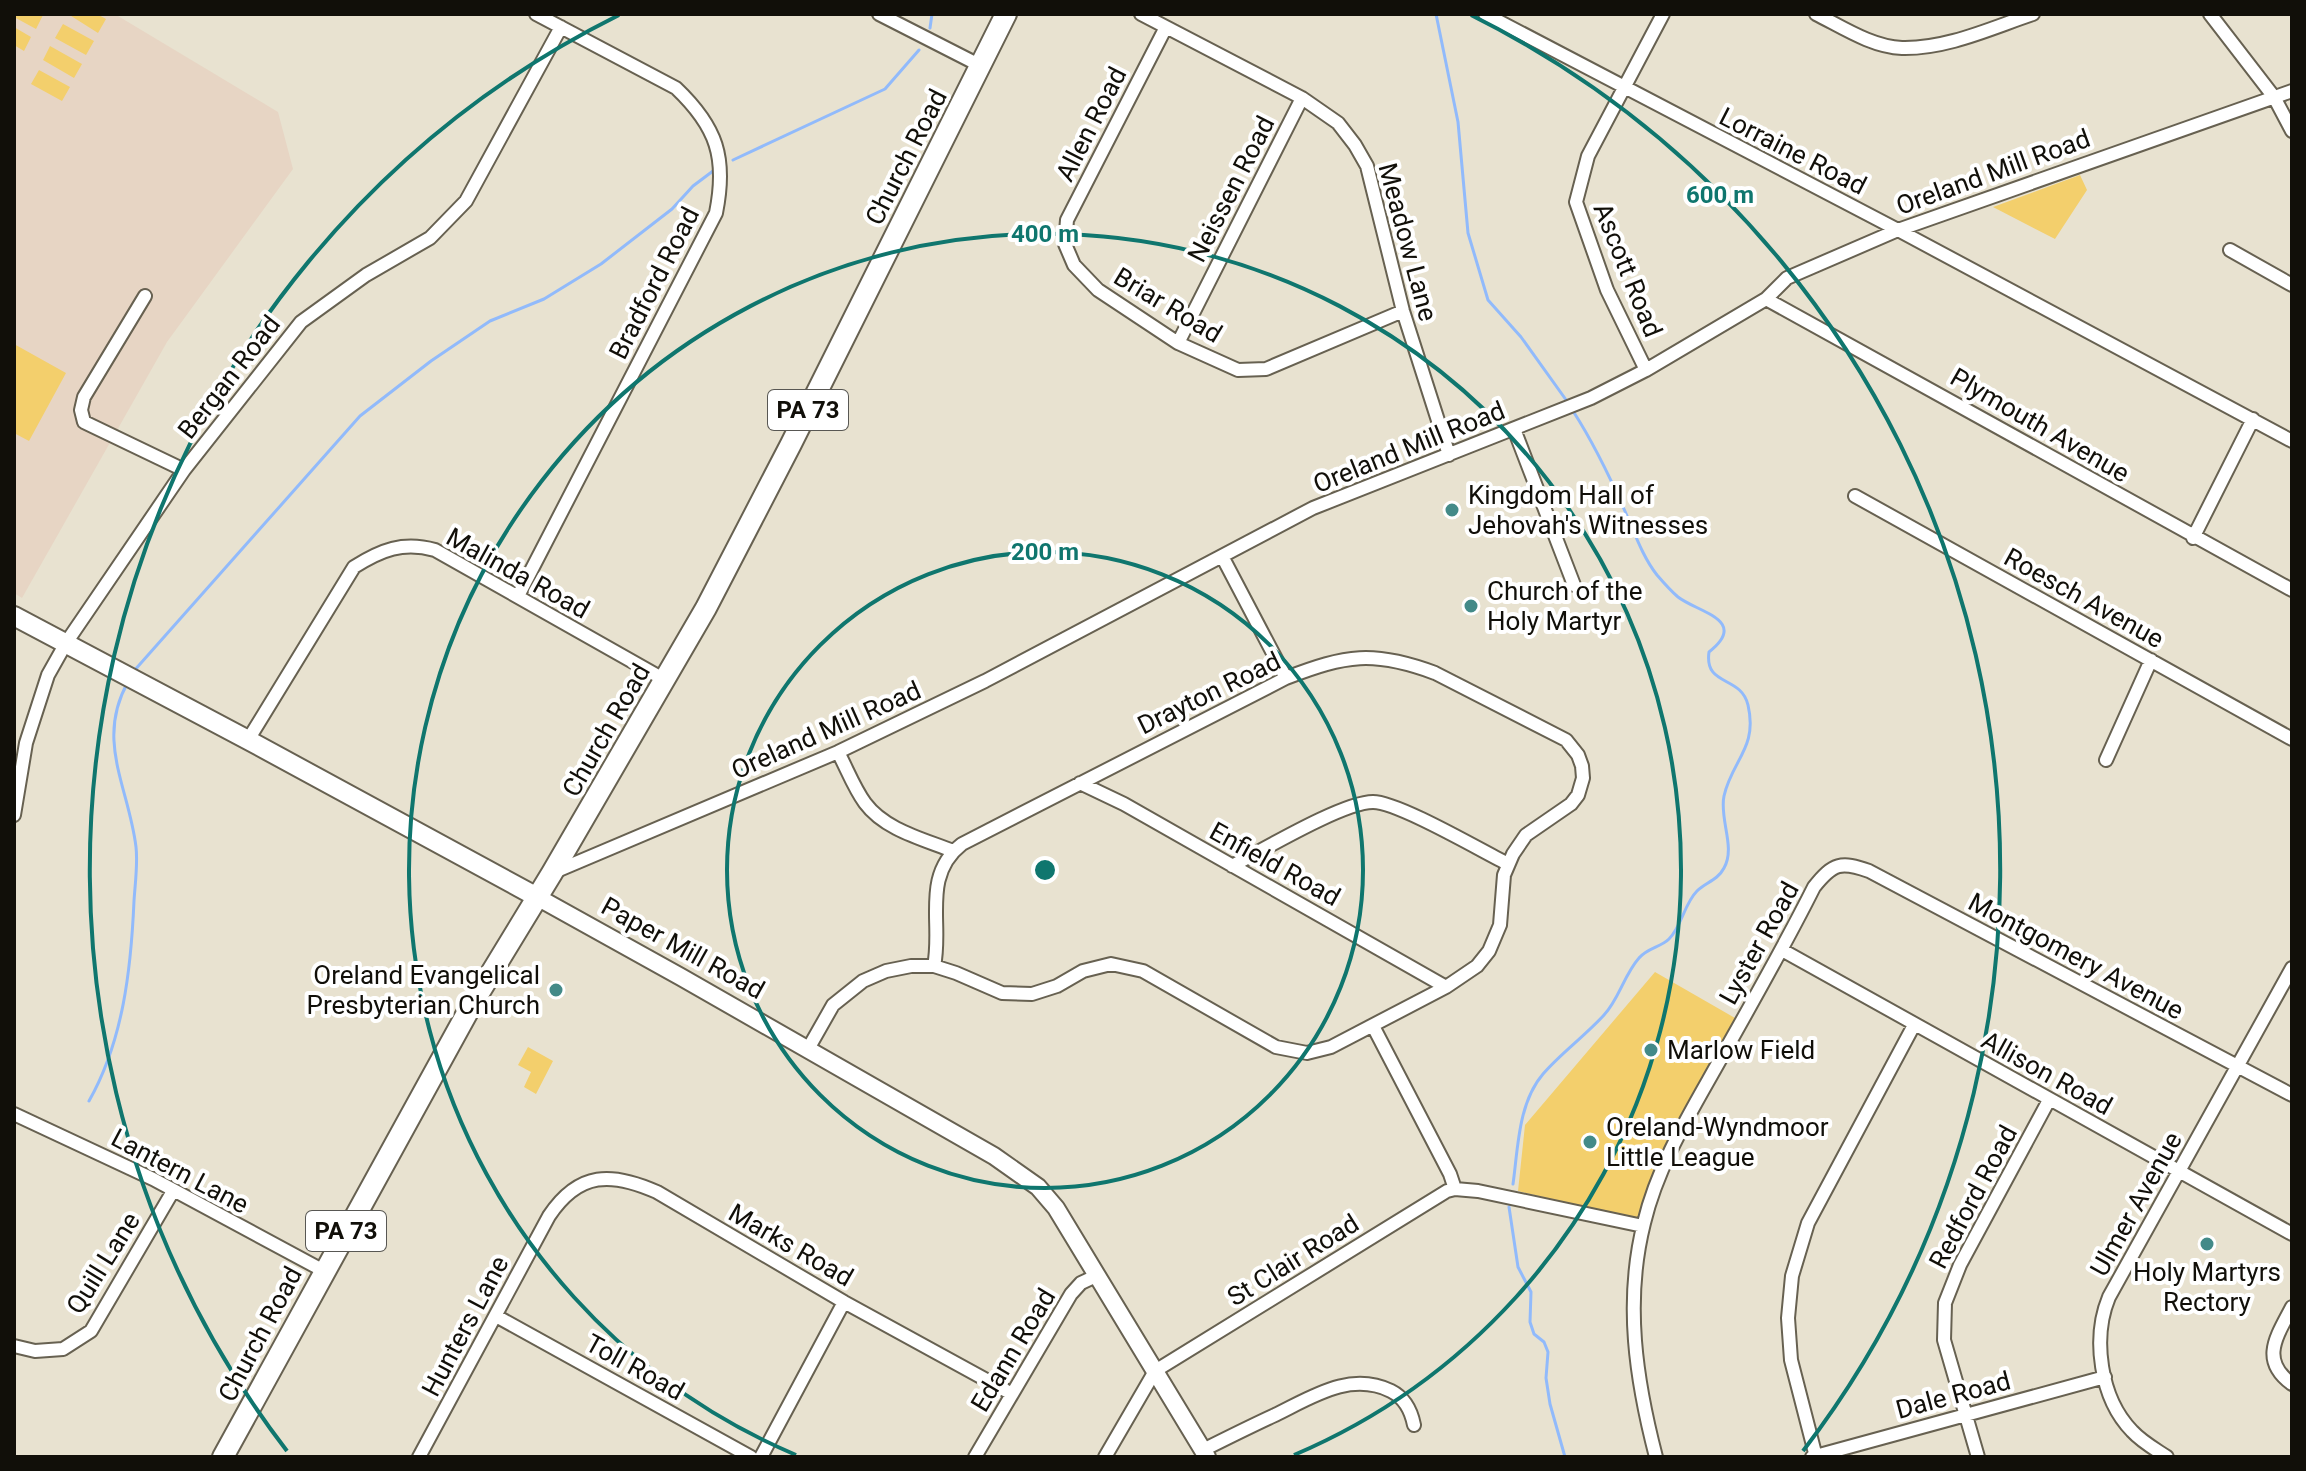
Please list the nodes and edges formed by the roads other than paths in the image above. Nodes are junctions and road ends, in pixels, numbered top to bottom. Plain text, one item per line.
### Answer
1 (536, 14) edge
2 (879, 14) edge
3 (1006, 14) edge
4 (1141, 14) edge
5 (1485, 14) edge
6 (1663, 14) edge
7 (1816, 14) edge
8 (2033, 14) edge
9 (2210, 14) edge
10 (561, 27) junction
11 (1166, 27) junction
12 (981, 66) junction
13 (1624, 88) junction
14 (2292, 91) edge
15 (2274, 97) junction
16 (1302, 98) junction
17 (2292, 131) edge
18 (1898, 230) junction
19 (1065, 244) joint
20 (2230, 250) dead end
21 (2292, 285) edge
22 (145, 296) dead end
23 (1766, 299) junction
24 (1403, 311) junction
25 (1178, 343) junction
26 (1646, 370) junction
27 (2253, 419) junction
28 (1514, 429) junction
29 (2292, 441) edge
30 (1449, 455) junction
31 (184, 470) junction
32 (1855, 496) dead end
33 (2193, 538) junction
34 (1223, 558) junction
35 (1574, 585) dead end
36 (2292, 590) edge
37 (518, 596) junction
38 (14, 616) edge
39 (66, 643) junction
40 (2151, 660) junction
41 (1286, 678) junction
42 (665, 680) junction
43 (2292, 739) edge
44 (248, 740) junction
45 (838, 752) junction
46 (2106, 760) dead end
47 (1080, 783) junction
48 (14, 815) edge
49 (953, 851) junction
50 (1508, 864) junction
51 (1836, 865) joint
52 (1232, 866) junction
53 (552, 873) junction
54 (537, 897) junction
55 (1782, 950) junction
56 (934, 966) junction
57 (2292, 968) edge
58 (1446, 987) junction
59 (1914, 1025) junction
60 (1373, 1026) junction
61 (808, 1049) junction
62 (2237, 1067) junction
63 (2292, 1095) edge
64 (2049, 1100) junction
65 (14, 1114) edge
66 (2179, 1171) junction
67 (1455, 1189) junction
68 (173, 1191) junction
69 (549, 1216) joint
70 (1643, 1226) junction
71 (2292, 1234) edge
72 (324, 1271) junction
73 (1098, 1275) junction
74 (844, 1302) junction
75 (2292, 1307) edge
76 (496, 1316) junction
77 (14, 1346) edge
78 (1155, 1371) junction
79 (2105, 1377) junction
80 (2292, 1384) edge
81 (1012, 1394) junction
82 (1966, 1414) junction
83 (1414, 1425) dead end
84 (1205, 1454) edge
85 (223, 1457) edge
86 (419, 1457) edge
87 (751, 1457) edge
88 (761, 1457) edge
89 (975, 1457) edge
90 (1105, 1457) edge
91 (1656, 1457) edge
92 (1814, 1457) edge
93 (1978, 1457) edge
94 (2167, 1457) edge

1 - 10 street, Bradford Road
2 - 12 street
3 - 12 main road, Church Road / PA 73
4 - 11 street, Meadow Lane
5 - 13 street, Lorraine Road
6 - 13 street, Ascott Road
7 - 8 street
9 - 15 street
10 - 31 street, Bergan Road
10 - 37 street, Bradford Road
11 - 16 street, Meadow Lane
11 - 19 street, Allen Road
12 - 42 main road, Church Road / PA 73
13 - 18 street, Lorraine Road
13 - 26 street, Ascott Road
14 - 15 street, Oreland Mill Road
15 - 17 street
15 - 18 street, Oreland Mill Road
16 - 24 street, Meadow Lane
16 - 25 street, Neissen Road
18 - 23 street, Oreland Mill Road
18 - 27 street, Lorraine Road
19 - 25 street, Briar Road
20 - 21 street
22 - 31 street
23 - 26 street, Oreland Mill Road
23 - 33 street, Plymouth Avenue
24 - 25 street, Briar Road
24 - 30 street, Meadow Lane
26 - 28 street, Oreland Mill Road
27 - 29 street, Lorraine Road
27 - 33 street
28 - 30 street, Oreland Mill Road
28 - 35 street
30 - 34 street, Oreland Mill Road
31 - 39 street, Bergan Road
32 - 40 street, Roesch Avenue
33 - 36 street, Plymouth Avenue
34 - 41 street
34 - 45 street, Oreland Mill Road
37 - 42 street, Malinda Road
37 - 44 street, Malinda Road
38 - 39 main road, Paper Mill Road
39 - 44 main road, Paper Mill Road
39 - 48 street, Bergan Road
40 - 43 street, Roesch Avenue
40 - 46 street
41 - 47 street, Drayton Road
41 - 50 street, Drayton Road
42 - 53 main road, Church Road / PA 73
44 - 54 main road, Paper Mill Road
45 - 49 street
45 - 53 street, Oreland Mill Road
47 - 49 street, Drayton Road
47 - 52 street, Enfield Road
49 - 56 street
50 - 52 street
50 - 58 street
51 - 55 street, Lyster Road
51 - 62 street, Montgomery Avenue
52 - 58 street, Enfield Road
53 - 54 main road, Church Road / PA 73
54 - 61 street, Paper Mill Road
54 - 72 main road, Church Road / PA 73
55 - 59 street, Allison Road
55 - 70 street, Lyster Road
56 - 60 street
56 - 61 street
57 - 62 street, Ulmer Avenue
58 - 60 street
59 - 64 street, Allison Road
59 - 92 street
60 - 67 street
61 - 73 street, Paper Mill Road
62 - 63 street, Montgomery Avenue
62 - 66 street, Ulmer Avenue
64 - 66 street, Allison Road
64 - 82 street, Redford Road
65 - 68 street, Lantern Lane
66 - 71 street, Allison Road
66 - 79 street, Ulmer Avenue
67 - 70 street
67 - 78 street, St Clair Road
68 - 72 street, Lantern Lane
68 - 77 street, Quill Lane
69 - 74 street, Marks Road
69 - 76 street, Hunters Lane
70 - 91 street, Lyster Road
72 - 85 main road, Church Road / PA 73
73 - 78 street, Paper Mill Road
73 - 81 street, Edann Road
74 - 81 street, Marks Road
74 - 88 street
75 - 80 street
76 - 86 street, Hunters Lane
76 - 87 street, Toll Road
78 - 84 street, Paper Mill Road
78 - 90 street
79 - 82 street, Dale Road
79 - 94 street, Ulmer Avenue
81 - 89 street, Edann Road
82 - 92 street, Dale Road
82 - 93 street, Redford Road
83 - 84 street

